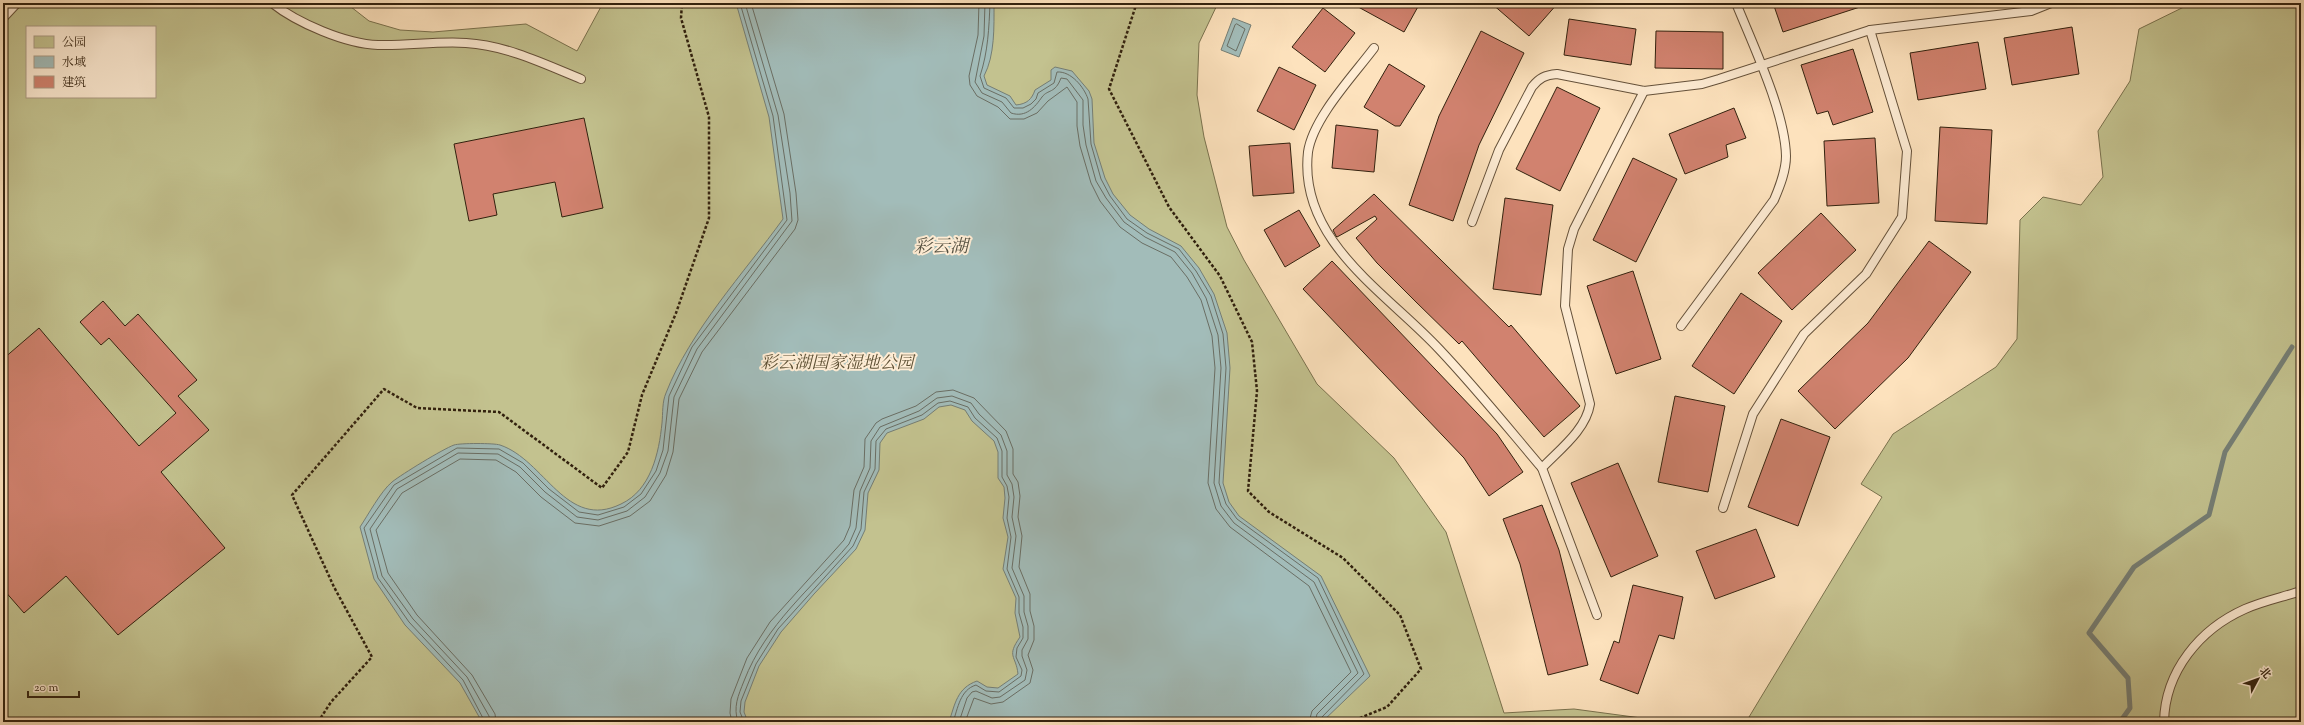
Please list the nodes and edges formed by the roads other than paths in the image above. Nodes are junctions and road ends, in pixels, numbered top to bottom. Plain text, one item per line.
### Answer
1 (17, 3) edge
2 (272, 3) edge
3 (1736, 3) edge
4 (2051, 3) edge
5 (3, 18) edge
6 (1870, 30) junction
7 (1374, 48) dead end
8 (1761, 64) junction
9 (582, 79) dead end
10 (1644, 91) junction
11 (1472, 222) dead end
12 (1681, 326) dead end
13 (1542, 468) junction
14 (1723, 508) dead end
15 (2301, 591) edge
16 (1597, 615) dead end
17 (2164, 722) edge

1 - 5 lane
2 - 9 lane
3 - 8 lane
4 - 6 lane
6 - 8 lane
6 - 14 lane
7 - 13 lane
8 - 10 lane
8 - 12 lane
10 - 11 lane
10 - 13 lane
13 - 16 lane
15 - 17 lane

